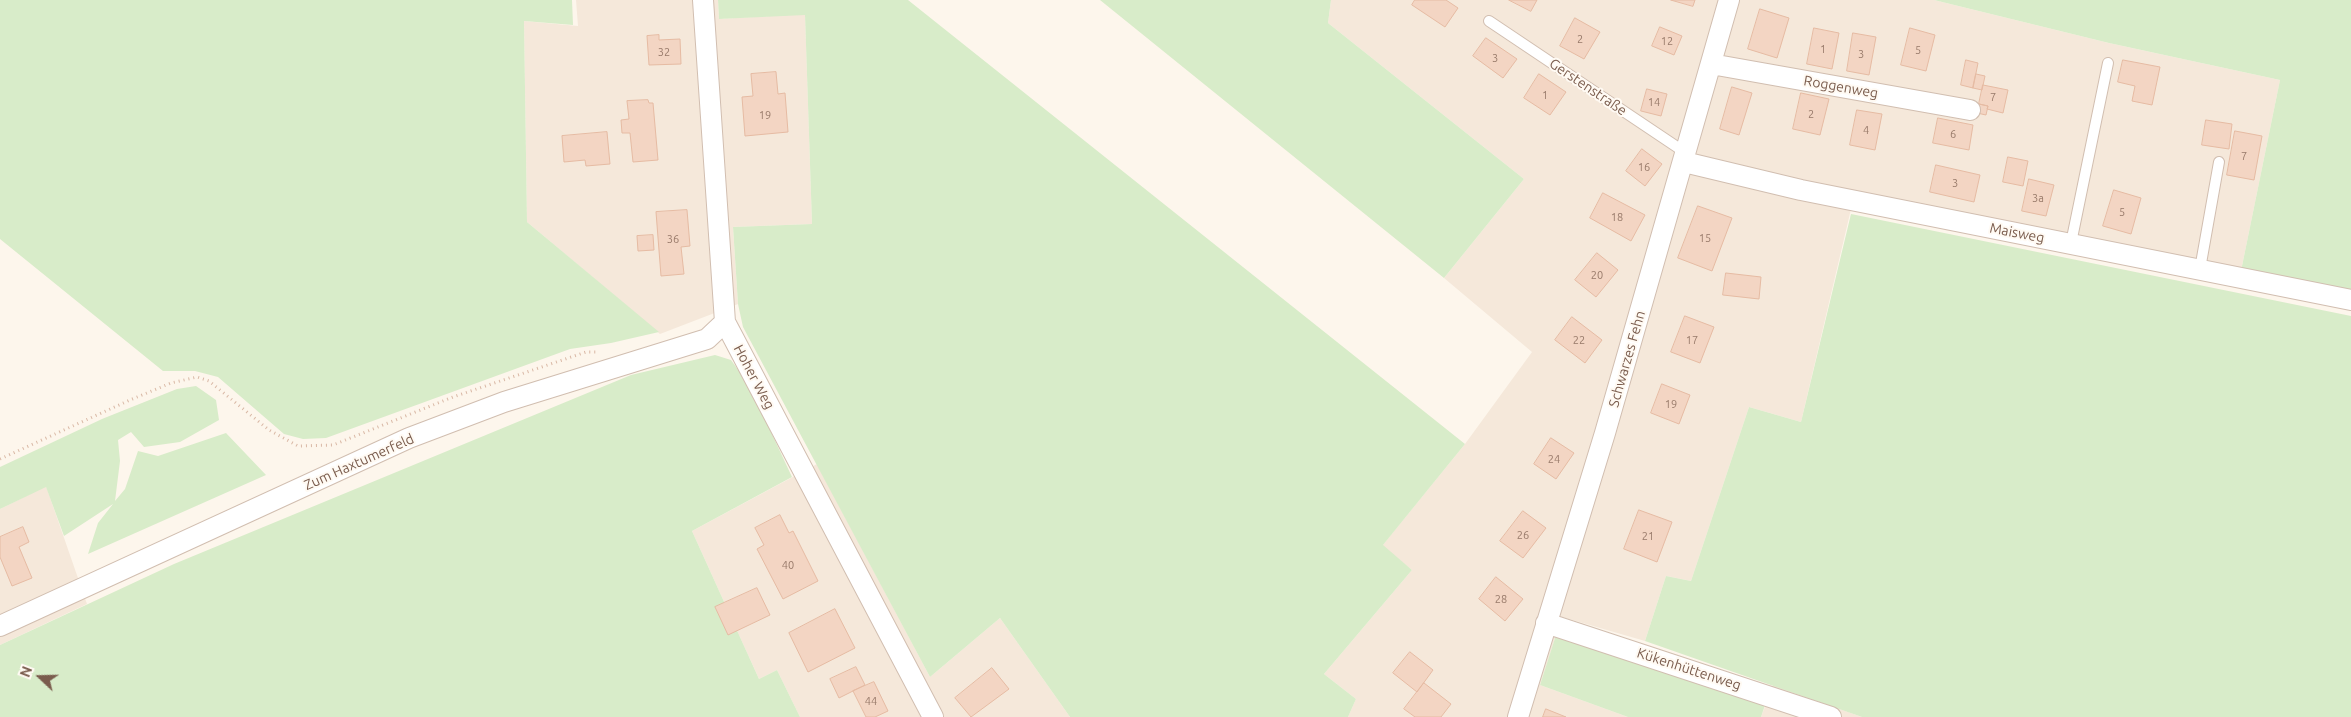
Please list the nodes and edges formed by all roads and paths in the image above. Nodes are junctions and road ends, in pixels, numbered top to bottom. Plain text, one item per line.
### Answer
1 (703, 0) edge
2 (1729, 0) edge
3 (1489, 21) dead end
4 (2108, 63) dead end
5 (1712, 64) junction
6 (1970, 110) dead end
7 (1685, 158) junction
8 (2219, 162) dead end
9 (2071, 243) junction
10 (2200, 269) junction
11 (2351, 300) edge
12 (726, 322) junction
13 (601, 352) dead end
14 (0, 459) edge
15 (1546, 623) junction
16 (0, 626) edge
17 (933, 717) edge
18 (1518, 717) edge
19 (1831, 717) edge

1 - 12 street, Hoher Weg
2 - 5 street, Schwarzes Fehn
3 - 7 lane, Gerstenstraße
4 - 9 lane
5 - 6 street, Roggenweg
5 - 7 street, Schwarzes Fehn
7 - 9 street, Maisweg
7 - 15 street, Schwarzes Fehn
8 - 10 lane
9 - 10 street, Maisweg
10 - 11 street, Maisweg
12 - 16 street, Zum Haxtumerfeld
12 - 17 street, Hoher Weg
13 - 14 path
15 - 18 street, Schwarzes Fehn
15 - 19 street, Kükenhüttenweg

